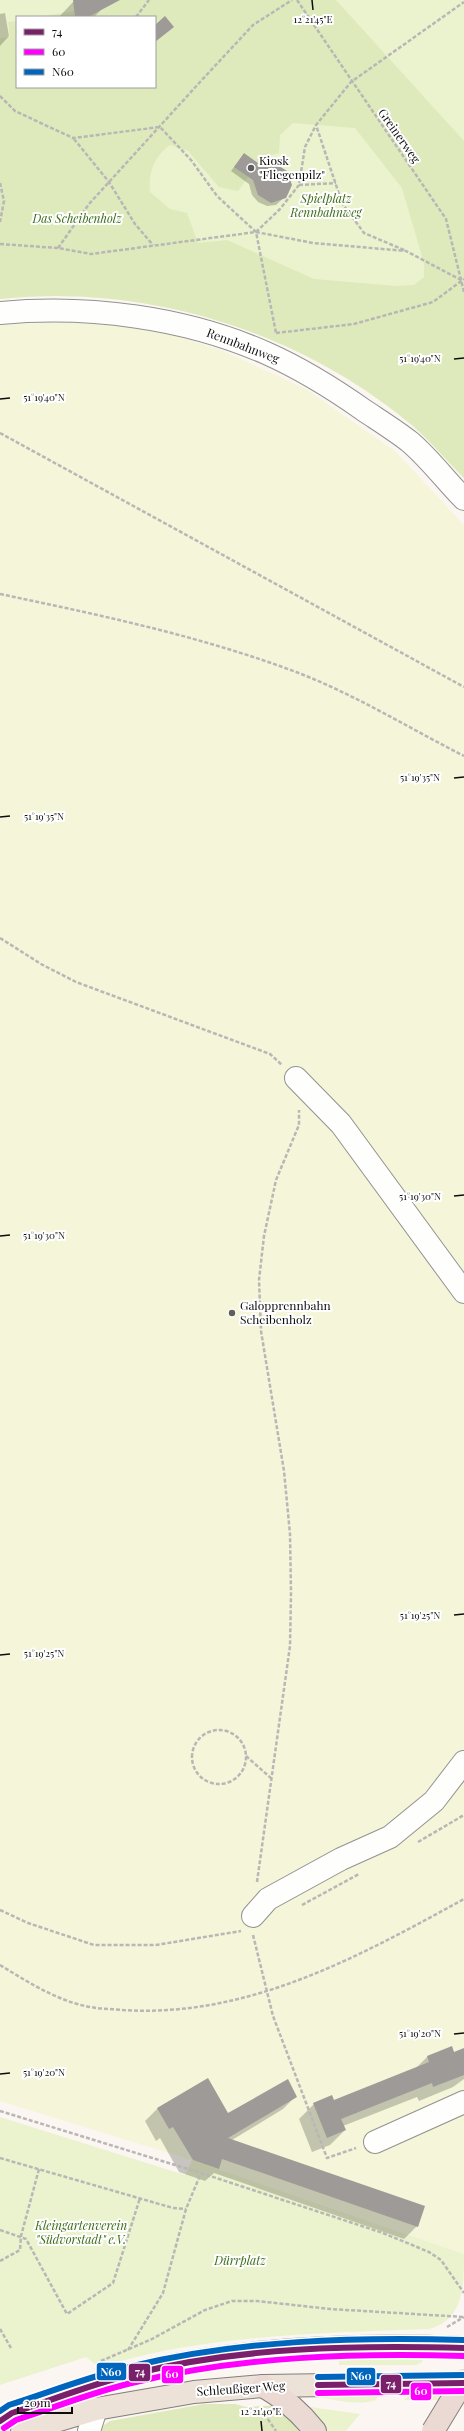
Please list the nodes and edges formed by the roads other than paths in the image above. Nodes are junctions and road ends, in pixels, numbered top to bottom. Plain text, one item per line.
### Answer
1 (0, 313) edge
2 (464, 499) edge
3 (296, 1078) road end
4 (464, 1292) edge
5 (464, 1762) edge
6 (253, 1916) road end
7 (464, 2102) edge
8 (375, 2142) road end
9 (461, 2343) edge
10 (464, 2380) edge
11 (464, 2383) edge
12 (261, 2396) junction
13 (96, 2409) junction
14 (0, 2421) edge
15 (22, 2431) edge
16 (89, 2431) edge
17 (315, 2431) edge
18 (433, 2431) edge

1 - 2 street, Rennbahnweg
3 - 4 street
5 - 6 street
7 - 8 street
9 - 14 main road
10 - 18 highway, bridge
11 - 12 main road, Schleußiger Weg
12 - 13 main road, Schleußiger Weg
12 - 17 highway
13 - 15 main road, Schleußiger Weg
13 - 16 street

